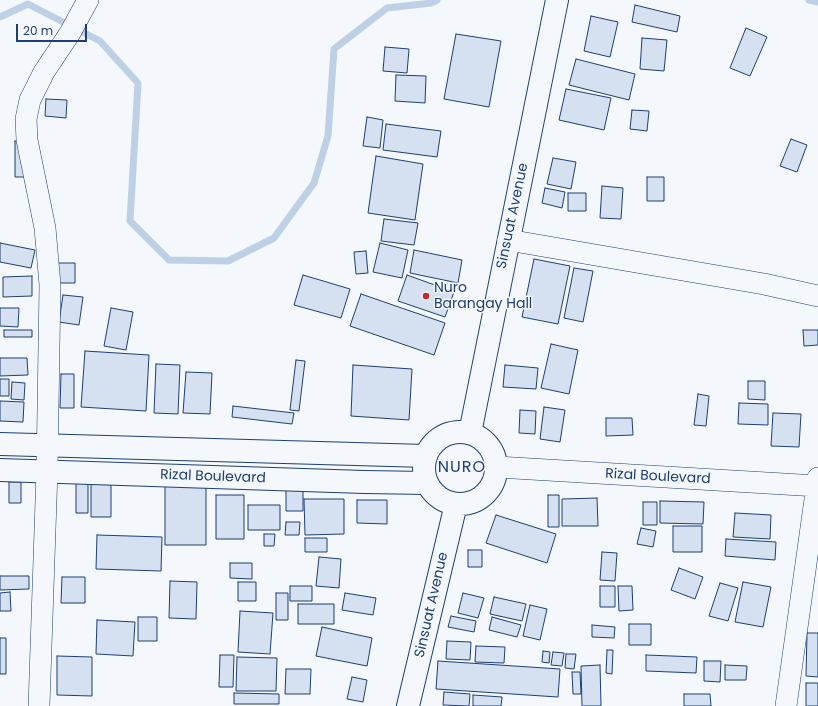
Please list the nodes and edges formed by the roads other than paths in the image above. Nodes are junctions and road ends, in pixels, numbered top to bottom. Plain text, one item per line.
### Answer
1 (557, 0) edge
2 (84, 7) edge
3 (508, 240) junction
4 (818, 296) edge
5 (470, 432) junction
6 (0, 444) edge
7 (48, 446) junction
8 (426, 456) junction
9 (497, 467) junction
10 (0, 470) edge
11 (47, 471) junction
12 (427, 483) junction
13 (818, 483) edge
14 (456, 504) junction
15 (40, 706) edge
16 (408, 706) edge
17 (786, 706) edge

1 - 3 main road, Sinsuat Avenue
2 - 7 street
3 - 4 street
3 - 5 main road, Sinsuat Avenue
5 - 8 main road
5 - 9 main road
6 - 7 main road, Rizal Boulevard
7 - 8 main road, Rizal Boulevard
7 - 11 street
8 - 12 main road
9 - 13 street, Rizal Boulevard
9 - 14 main road
10 - 11 main road, Rizal Boulevard
11 - 12 main road, Rizal Boulevard
11 - 15 street
12 - 14 main road
13 - 17 street
14 - 16 main road, Sinsuat Avenue

